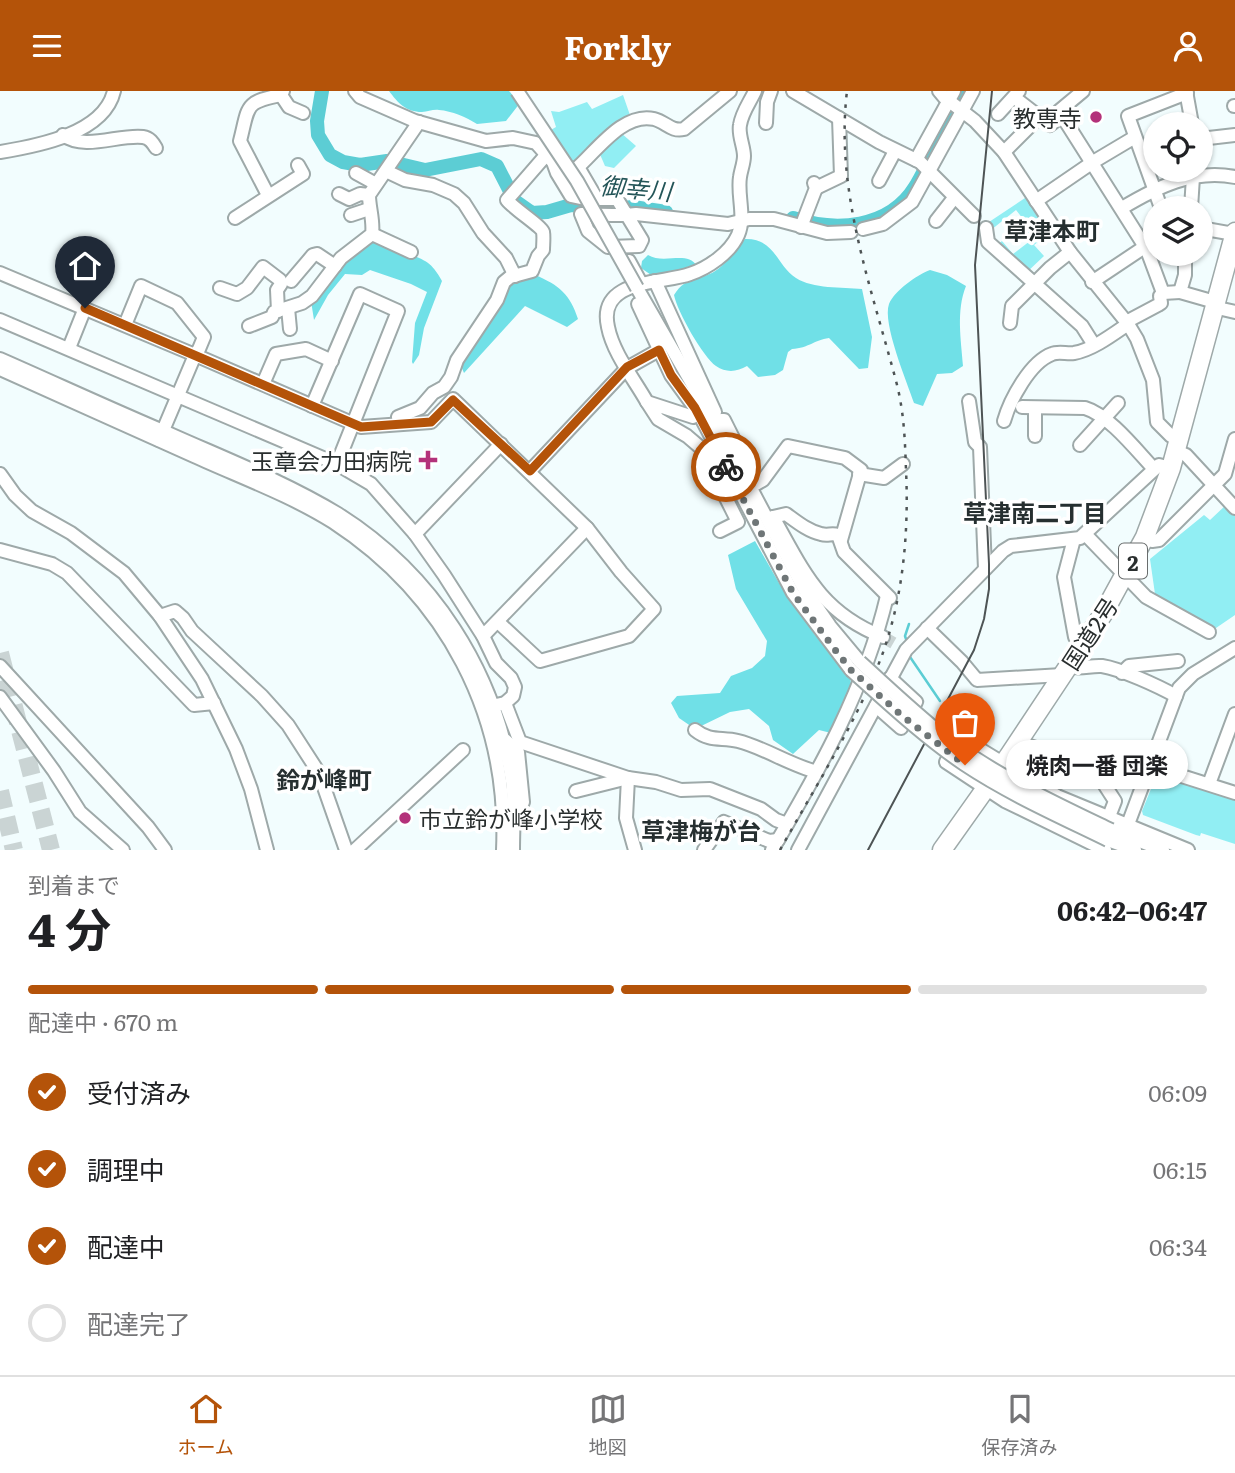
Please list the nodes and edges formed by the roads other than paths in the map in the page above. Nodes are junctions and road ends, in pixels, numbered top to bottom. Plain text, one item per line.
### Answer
1 (114, 91) edge
2 (355, 91) edge
3 (517, 91) edge
4 (730, 91) edge
5 (755, 91) edge
6 (771, 91) edge
7 (793, 91) edge
8 (973, 91) edge
9 (1083, 91) edge
10 (1186, 92) edge
11 (282, 93) edge
12 (1017, 94) edge
13 (952, 100) edge
14 (1190, 112) edge
15 (303, 113) dead end
16 (998, 114) dead end
17 (1063, 115) junction
18 (1039, 117) junction
19 (839, 118) junction
20 (419, 122) junction
21 (766, 123) dead end
22 (64, 135) junction
23 (1235, 135) edge
24 (1135, 137) junction
25 (1213, 138) edge
26 (156, 148) dead end
27 (1143, 148) edge
28 (895, 151) junction
29 (0, 152) edge
30 (1004, 152) junction
31 (550, 158) junction
32 (1093, 162) junction
33 (298, 165) dead end
34 (389, 165) junction
35 (923, 165) junction
36 (578, 167) junction
37 (356, 173) dead end
38 (1213, 175) edge
39 (1235, 177) edge
40 (879, 181) dead end
41 (1152, 182) edge
42 (1173, 182) edge
43 (1153, 189) junction
44 (339, 194) dead end
45 (268, 195) junction
46 (371, 196) junction
47 (1156, 196) edge
48 (954, 198) junction
49 (1036, 201) junction
50 (622, 205) junction
51 (1122, 208) junction
52 (351, 215) dead end
53 (974, 216) dead end
54 (235, 218) dead end
55 (741, 218) junction
56 (936, 221) dead end
57 (802, 223) junction
58 (986, 228) dead end
59 (1213, 230) edge
60 (1235, 233) edge
61 (372, 234) junction
62 (1143, 234) edge
63 (1143, 248) edge
64 (411, 252) dead end
65 (1070, 252) junction
66 (335, 266) junction
67 (1154, 266) edge
68 (1185, 266) edge
69 (0, 273) edge
70 (515, 276) junction
71 (291, 281) dead end
72 (655, 281) junction
73 (1092, 282) junction
74 (1035, 283) junction
75 (637, 287) junction
76 (220, 288) dead end
77 (1180, 292) junction
78 (1163, 293) junction
79 (1215, 304) junction
80 (85, 308) junction
81 (283, 309) junction
82 (1235, 312) edge
83 (0, 320) edge
84 (654, 321) junction
85 (1010, 323) dead end
86 (1127, 323) junction
87 (125, 325) junction
88 (248, 326) dead end
89 (290, 329) dead end
90 (1094, 345) junction
91 (69, 348) junction
92 (659, 350) junction
93 (195, 355) junction
94 (0, 359) edge
95 (332, 361) junction
96 (627, 367) junction
97 (0, 369) edge
98 (263, 384) junction
99 (177, 396) junction
100 (428, 399) junction
101 (969, 401) dead end
102 (647, 402) junction
103 (1118, 403) dead end
104 (312, 406) junction
105 (1019, 406) junction
106 (694, 413) junction
107 (398, 417) dead end
108 (1104, 419) junction
109 (720, 420) dead end
110 (424, 421) junction
111 (1004, 421) dead end
112 (353, 425) junction
113 (160, 436) junction
114 (1035, 436) dead end
115 (1235, 439) edge
116 (501, 444) junction
117 (1080, 445) dead end
118 (1170, 457) junction
119 (736, 460) junction
120 (337, 464) junction
121 (903, 464) dead end
122 (530, 471) junction
123 (0, 474) edge
124 (859, 474) junction
125 (756, 484) junction
126 (1214, 487) junction
127 (1235, 508) edge
128 (773, 517) junction
129 (587, 528) junction
130 (720, 531) dead end
131 (415, 534) junction
132 (1080, 536) junction
133 (1145, 537) junction
134 (841, 540) junction
135 (0, 550) edge
136 (985, 569) junction
137 (1125, 575) junction
138 (160, 616) junction
139 (498, 622) junction
140 (927, 628) junction
141 (1209, 632) dead end
142 (483, 636) junction
143 (880, 636) junction
144 (1082, 644) junction
145 (1234, 651) edge
146 (1178, 661) dead end
147 (0, 666) edge
148 (856, 666) junction
149 (1065, 670) junction
150 (1122, 673) junction
151 (890, 678) junction
152 (1176, 696) junction
153 (0, 697) edge
154 (214, 703) junction
155 (494, 705) junction
156 (876, 706) junction
157 (1235, 714) edge
158 (695, 730) dead end
159 (1018, 741) junction
160 (463, 750) dead end
161 (1003, 764) junction
162 (1150, 766) junction
163 (817, 772) junction
164 (628, 778) junction
165 (1209, 785) junction
166 (985, 788) junction
167 (576, 791) dead end
168 (1235, 793) edge
169 (787, 824) junction
170 (1127, 827) junction
171 (1104, 839) edge
172 (775, 845) edge
173 (123, 850) edge
174 (165, 850) edge
175 (267, 850) edge
176 (346, 850) edge
177 (355, 850) edge
178 (503, 850) edge
179 (513, 850) edge
180 (635, 850) edge
181 (704, 850) edge
182 (798, 850) edge
183 (942, 850) edge
184 (1135, 850) edge
185 (1163, 850) edge
186 (1188, 850) edge

1 - 22 street
2 - 20 street
3 - 75 street, bridge
4 - 36 street
5 - 55 street
6 - 21 street
7 - 19 street
8 - 13 street
9 - 17 street
10 - 14 street
10 - 24 street
11 - 15 street
11 - 45 street
12 - 16 street
12 - 18 street
13 - 30 street
13 - 35 street
17 - 18 street
17 - 32 street
18 - 30 street
19 - 28 street
19 - 57 street
20 - 31 street
20 - 34 street
22 - 26 street
22 - 29 street
23 - 25 street
24 - 27 street
24 - 32 street
28 - 35 street
28 - 40 street
30 - 49 street
31 - 36 street
31 - 50 street
31 - 70 street
32 - 49 street
32 - 51 street
33 - 45 street
34 - 46 street
34 - 70 street
35 - 48 street
35 - 57 street
36 - 75 street
37 - 46 street
38 - 39 street
41 - 43 street
42 - 43 street
43 - 47 street
43 - 51 street
44 - 46 street
45 - 54 street
46 - 52 street
46 - 61 street
48 - 53 street
48 - 56 street
49 - 65 street
50 - 50 street
50 - 55 street
51 - 62 street
55 - 57 street
55 - 72 street
58 - 74 street
59 - 60 street
60 - 79 highway, 国道2号 / 2
61 - 64 street
61 - 66 street
63 - 73 street
65 - 73 street
65 - 74 street
66 - 71 street
66 - 81 street
67 - 78 street
68 - 77 street
69 - 80 street
70 - 100 street
72 - 75 street
72 - 119 street
73 - 86 street
74 - 85 street
74 - 90 street
75 - 84 street
75 - 92 street
75 - 96 street
76 - 81 street
77 - 78 street
77 - 79 street
78 - 86 street
79 - 82 street
79 - 118 highway, 国道2号 / 2
80 - 87 street
80 - 91 street
81 - 88 street
81 - 89 street
83 - 91 street
84 - 106 street
84 - 119 street
86 - 90 street
86 - 118 street
87 - 93 street
87 - 93 street
90 - 105 street
91 - 99 street
92 - 96 street
92 - 106 street
93 - 98 street
93 - 99 street
94 - 113 street
95 - 98 street
95 - 104 street
95 - 112 street
96 - 102 street
96 - 122 street
97 - 113 street
98 - 104 street
99 - 113 street
99 - 120 street
100 - 107 street
100 - 110 street
101 - 136 street
102 - 106 street
102 - 130 street
103 - 108 street
104 - 112 street
105 - 108 street
105 - 111 street
105 - 114 street
106 - 148 street
108 - 117 street
108 - 118 street
109 - 125 street
110 - 112 street
110 - 116 street
112 - 120 street
113 - 155 street
115 - 126 street
116 - 122 street
116 - 131 street
118 - 126 street
118 - 132 street
118 - 133 highway, 国道2号 / 2
119 - 148 street
120 - 131 street
121 - 124 street
122 - 129 street
123 - 138 street
124 - 125 street
124 - 134 street
125 - 128 street
126 - 127 street
126 - 133 street
128 - 134 street
128 - 143 street
129 - 139 street
129 - 139 street
131 - 142 street
132 - 136 street
132 - 137 street
132 - 144 street
133 - 137 highway, 国道2号 / 2
134 - 143 street
135 - 154 street
136 - 140 street
137 - 141 street
137 - 144 highway, 国道2号 / 2
138 - 154 street
138 - 176 street
139 - 142 street
140 - 149 street
140 - 151 street
142 - 155 street
143 - 163 street
144 - 149 highway, 国道2号 / 2
145 - 152 street
146 - 150 street
147 - 174 street
148 - 171 street, bridge
149 - 150 street
149 - 159 highway, 国道2号 / 2
150 - 152 street
151 - 156 street
151 - 156 street
152 - 162 street
153 - 173 street
154 - 175 street
155 - 164 street
155 - 178 street
155 - 179 street
156 - 182 street
157 - 165 street
158 - 163 street
159 - 161 highway, 国道2号 / 2
159 - 171 street
160 - 177 street
161 - 166 highway, 国道2号 / 2
161 - 166 street
161 - 171 street
162 - 165 street
162 - 170 street
163 - 169 street
164 - 167 street
164 - 169 street
164 - 180 street
165 - 168 street
166 - 171 street
166 - 183 highway, 国道2号 / 2
169 - 172 street
170 - 171 street
170 - 186 street
171 - 184 street
171 - 185 street
172 - 181 street

